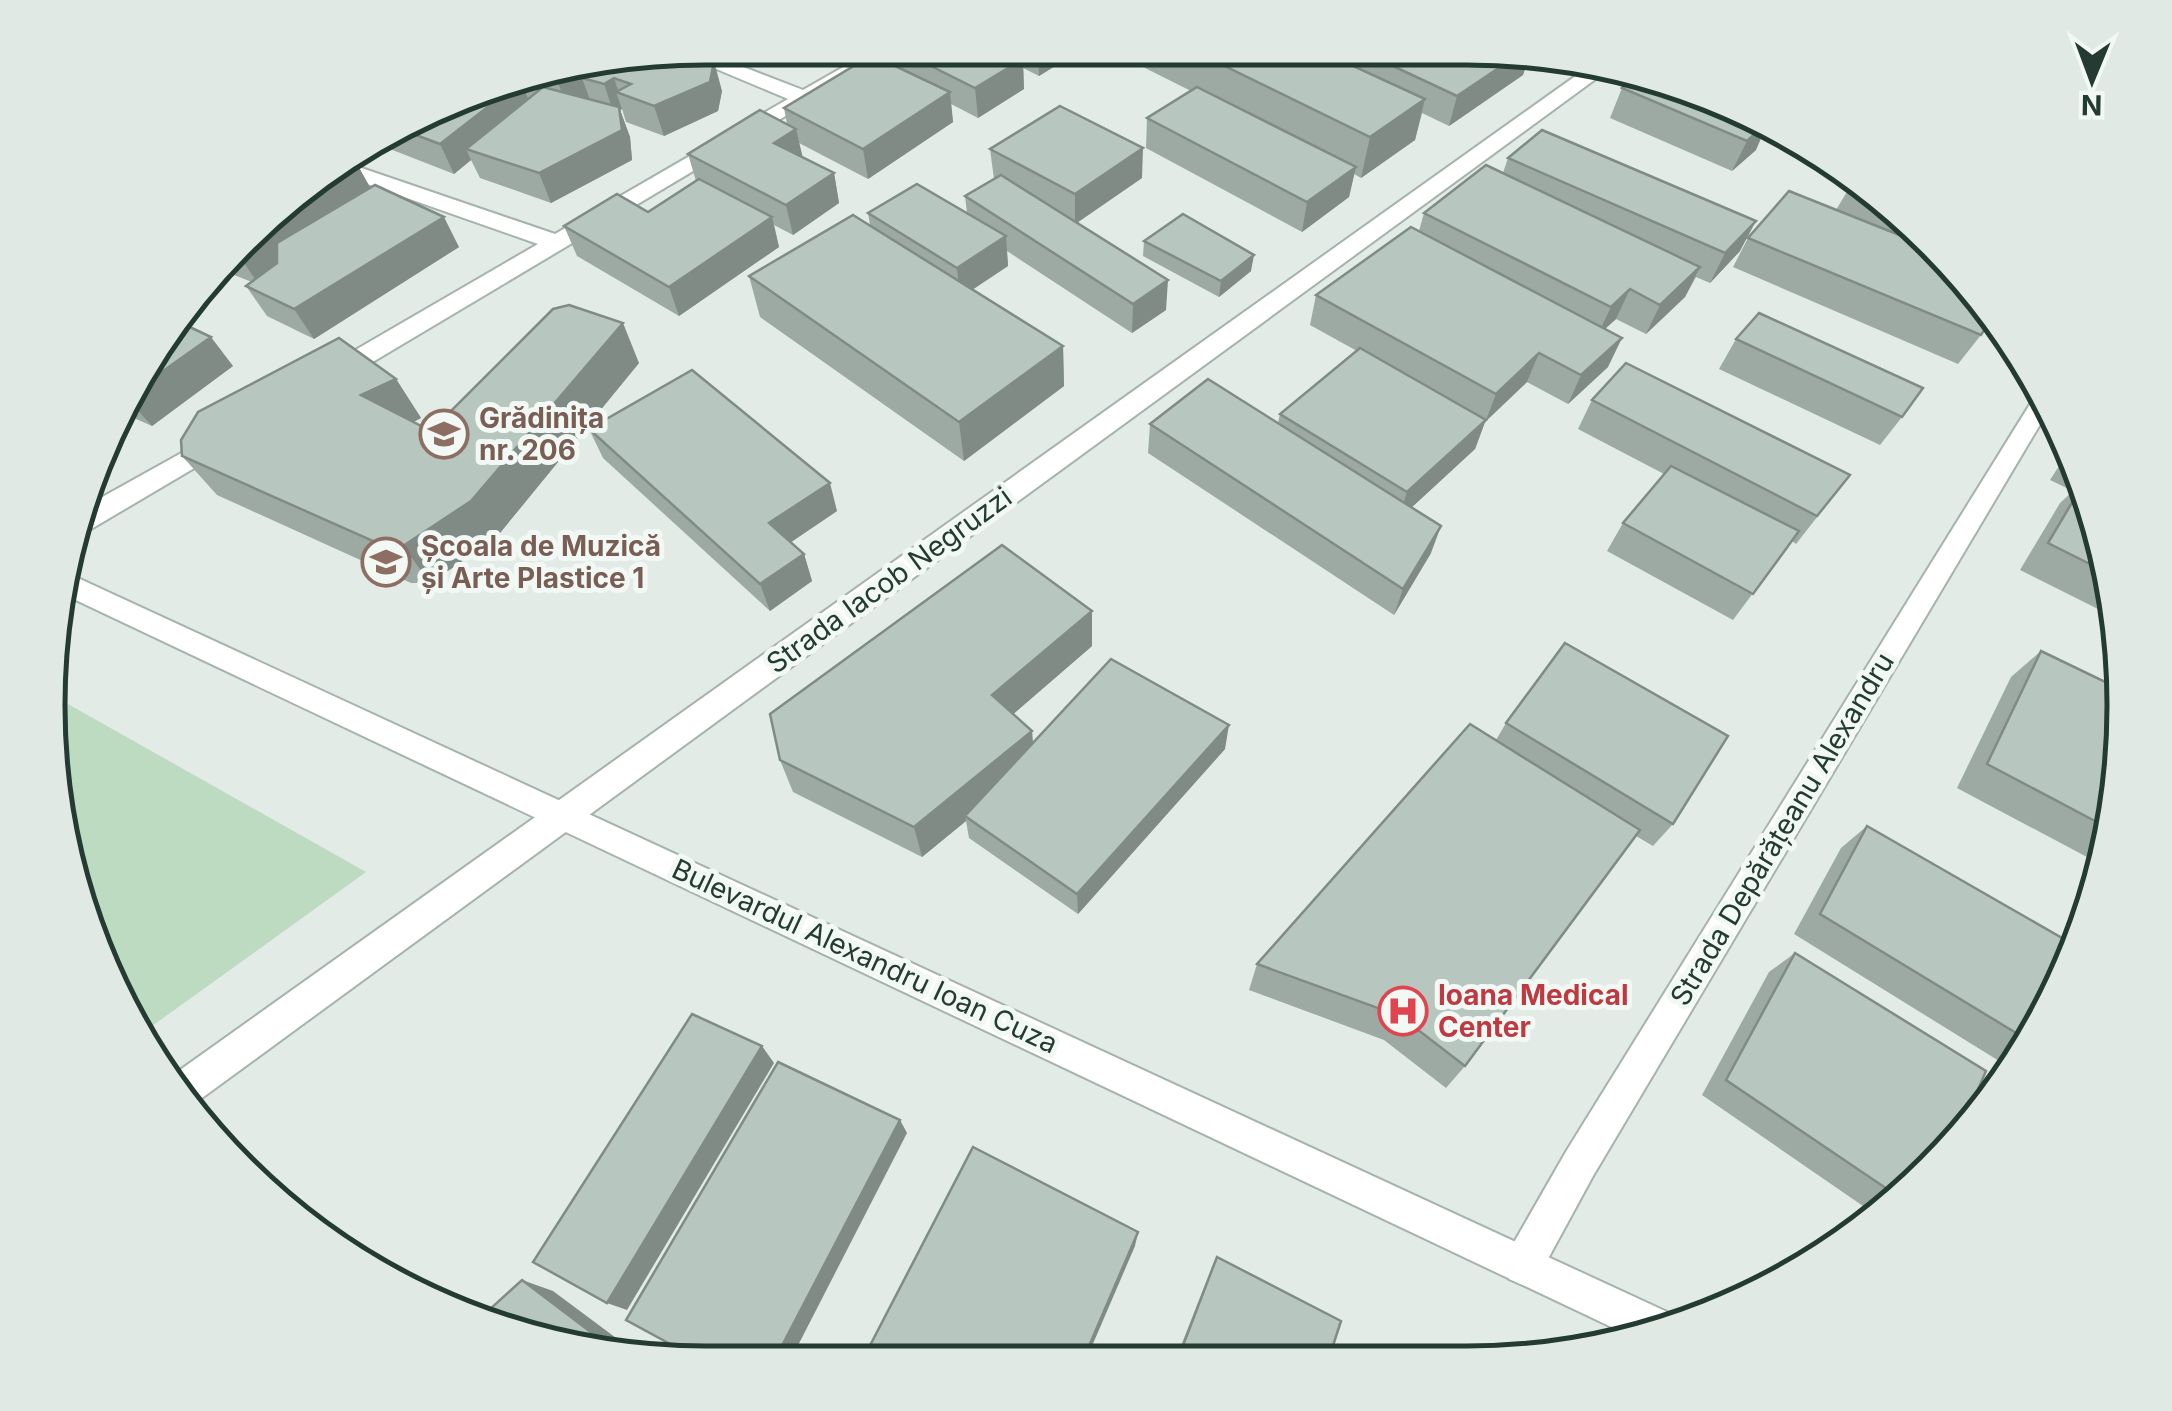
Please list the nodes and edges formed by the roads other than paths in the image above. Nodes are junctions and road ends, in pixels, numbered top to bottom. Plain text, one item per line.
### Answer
1 (721, 65) edge
2 (861, 65) edge
3 (1588, 77) edge
4 (804, 98) junction
5 (352, 172) edge
6 (557, 243) junction
7 (306, 390) edge
8 (2035, 412) edge
9 (239, 429) edge
10 (95, 514) edge
11 (76, 588) edge
12 (566, 816) junction
13 (190, 1085) edge
14 (1523, 1265) junction
15 (1642, 1321) edge

1 - 4 street
2 - 4 street
3 - 12 street, Strada Iacob Negruzzi
4 - 6 street
5 - 6 street
6 - 7 street
8 - 14 street, Strada Depărățeanu Alexandru
9 - 10 street
11 - 12 street, Bulevardul Alexandru Ioan Cuza
12 - 13 street, Strada Iacob Negruzzi
12 - 14 street, Bulevardul Alexandru Ioan Cuza
14 - 15 street, Bulevardul Alexandru Ioan Cuza

